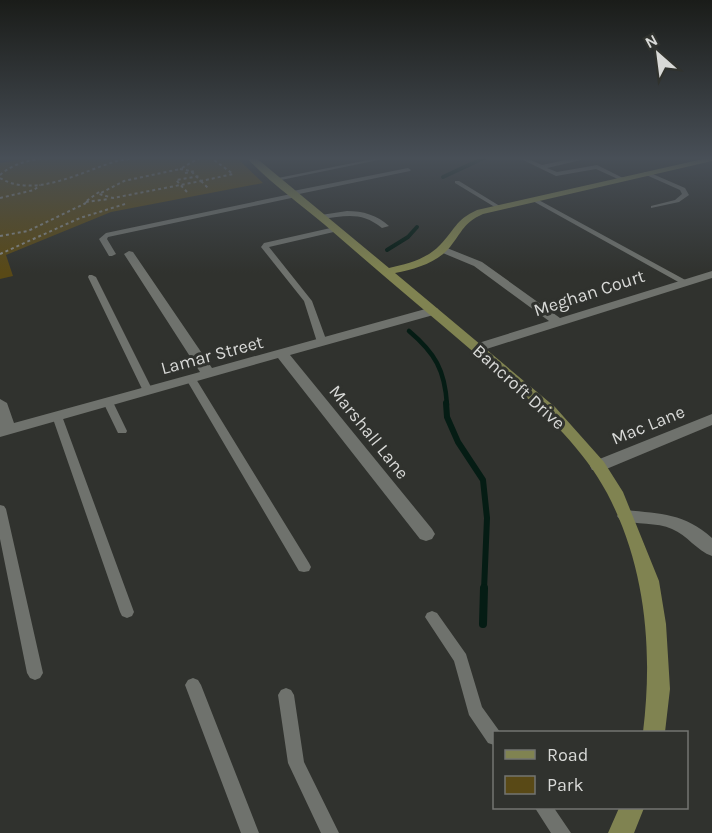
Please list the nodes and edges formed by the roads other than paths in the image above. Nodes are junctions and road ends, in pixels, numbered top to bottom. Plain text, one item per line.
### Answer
1 (286, 196) edge
2 (297, 196) edge
3 (480, 196) edge
4 (547, 196) edge
5 (685, 196) edge
6 (533, 199) junction
7 (653, 207) dead end
8 (500, 208) junction
9 (321, 217) junction
10 (385, 226) dead end
11 (335, 229) junction
12 (442, 249) junction
13 (112, 254) dead end
14 (129, 254) dead end
15 (387, 272) junction
16 (712, 274) edge
17 (92, 277) dead end
18 (685, 282) junction
19 (433, 311) junction
20 (558, 322) junction
21 (322, 342) junction
22 (477, 348) junction
23 (282, 354) junction
24 (209, 374) junction
25 (191, 379) junction
26 (148, 391) junction
27 (108, 402) junction
28 (0, 403) edge
29 (57, 416) junction
30 (712, 419) edge
31 (4, 431) edge
32 (122, 431) dead end
33 (598, 466) junction
34 (0, 509) edge
35 (626, 516) junction
36 (426, 534) dead end
37 (712, 549) edge
38 (304, 567) dead end
39 (127, 612) dead end
40 (432, 617) dead end
41 (35, 673) dead end
42 (193, 685) dead end
43 (286, 695) dead end
44 (654, 731) edge
45 (493, 735) edge
46 (545, 809) edge
47 (250, 833) edge
48 (330, 833) edge
49 (562, 833) edge

1 - 13 lane
2 - 9 main road, Bancroft Drive
3 - 8 lane
4 - 6 main road
5 - 7 lane
6 - 8 main road
6 - 18 lane
8 - 12 main road
9 - 10 lane
9 - 11 main road, Bancroft Drive
11 - 15 main road, Bancroft Drive
11 - 21 lane
12 - 15 main road
12 - 20 street
14 - 24 street
15 - 19 main road, Bancroft Drive
16 - 18 street, Meghan Court
17 - 26 lane
18 - 20 street, Meghan Court
19 - 21 street, Lamar Street
19 - 22 main road, Bancroft Drive
20 - 22 street, Meghan Court
21 - 23 street, Lamar Street
22 - 33 main road, Bancroft Drive
23 - 24 street, Lamar Street
23 - 36 street, Marshall Lane
24 - 25 street, Lamar Street
25 - 26 street, Lamar Street
25 - 38 lane
26 - 27 street, Lamar Street
27 - 29 street, Lamar Street
27 - 32 lane
28 - 31 street
29 - 31 street, Lamar Street
29 - 39 lane
30 - 33 street, Mac Lane
33 - 35 main road, Bancroft Drive
34 - 41 lane
35 - 37 street
35 - 44 main road, Bancroft Drive
40 - 45 lane
42 - 47 lane
43 - 48 lane
46 - 49 lane

